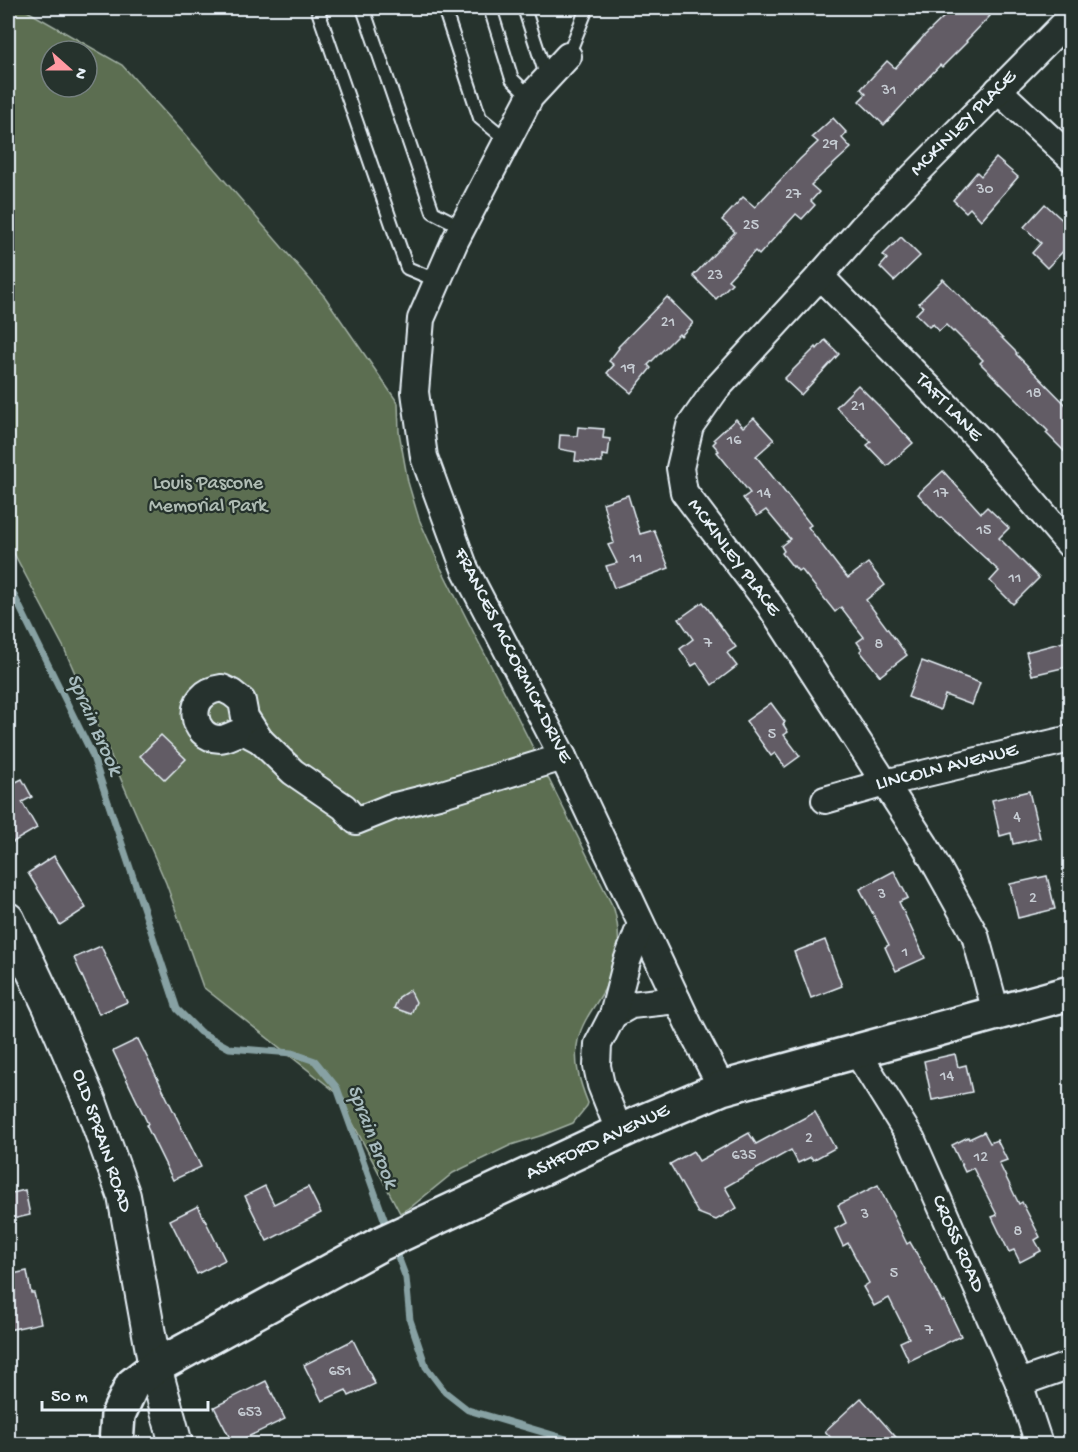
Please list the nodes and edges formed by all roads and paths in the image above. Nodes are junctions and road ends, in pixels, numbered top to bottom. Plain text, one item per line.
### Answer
1 (317, 8) edge
2 (363, 8) edge
3 (444, 8) edge
4 (490, 8) edge
5 (524, 8) edge
6 (587, 8) edge
7 (1071, 18) edge
8 (568, 56) joint
9 (547, 78) junction
10 (998, 90) junction
11 (530, 97) junction
12 (507, 140) junction
13 (1071, 157) edge
14 (462, 227) junction
15 (820, 276) junction
16 (438, 281) junction
17 (1071, 545) edge
18 (1071, 739) edge
19 (260, 740) dead end
20 (563, 757) junction
21 (885, 783) junction
22 (825, 800) dead end
23 (8, 919) edge
24 (641, 924) junction
25 (1071, 993) edge
26 (677, 1000) junction
27 (996, 1012) junction
28 (613, 1015) junction
29 (857, 1052) junction
30 (722, 1088) junction
31 (620, 1133) junction
32 (1071, 1365) edge
33 (155, 1367) junction
34 (1018, 1383) junction
35 (116, 1444) edge
36 (177, 1444) edge
37 (1039, 1444) edge

1 - 16 lane
2 - 14 lane
3 - 12 lane
4 - 11 lane
5 - 9 lane
6 - 8 lane
7 - 10 street, MCKINLEY PLACE
8 - 9 street, FRANCES MCCORMICK DRIVE
9 - 11 street, FRANCES MCCORMICK DRIVE
10 - 13 street
10 - 15 street, MCKINLEY PLACE
11 - 12 street, FRANCES MCCORMICK DRIVE
12 - 14 street, FRANCES MCCORMICK DRIVE
14 - 16 street, FRANCES MCCORMICK DRIVE
15 - 17 street, TAFT LANE
15 - 21 street, MCKINLEY PLACE
16 - 20 street, FRANCES MCCORMICK DRIVE
18 - 21 street, LINCOLN AVENUE
19 - 20 street
20 - 24 street, FRANCES MCCORMICK DRIVE
21 - 22 street, LINCOLN AVENUE
21 - 27 street, MCKINLEY PLACE
23 - 33 street, OLD SPRAIN ROAD
24 - 26 street, FRANCES MCCORMICK DRIVE
24 - 28 street
25 - 27 main road, ASHFORD AVENUE
26 - 28 street
26 - 30 street, FRANCES MCCORMICK DRIVE
27 - 29 main road, ASHFORD AVENUE
28 - 31 street
29 - 30 main road, ASHFORD AVENUE
29 - 34 street, CROSS ROAD
30 - 31 main road, ASHFORD AVENUE
31 - 33 main road, ASHFORD AVENUE
32 - 34 street
33 - 35 main road, ASHFORD AVENUE
33 - 36 street, OLD SPRAIN ROAD
34 - 37 street, CROSS ROAD

